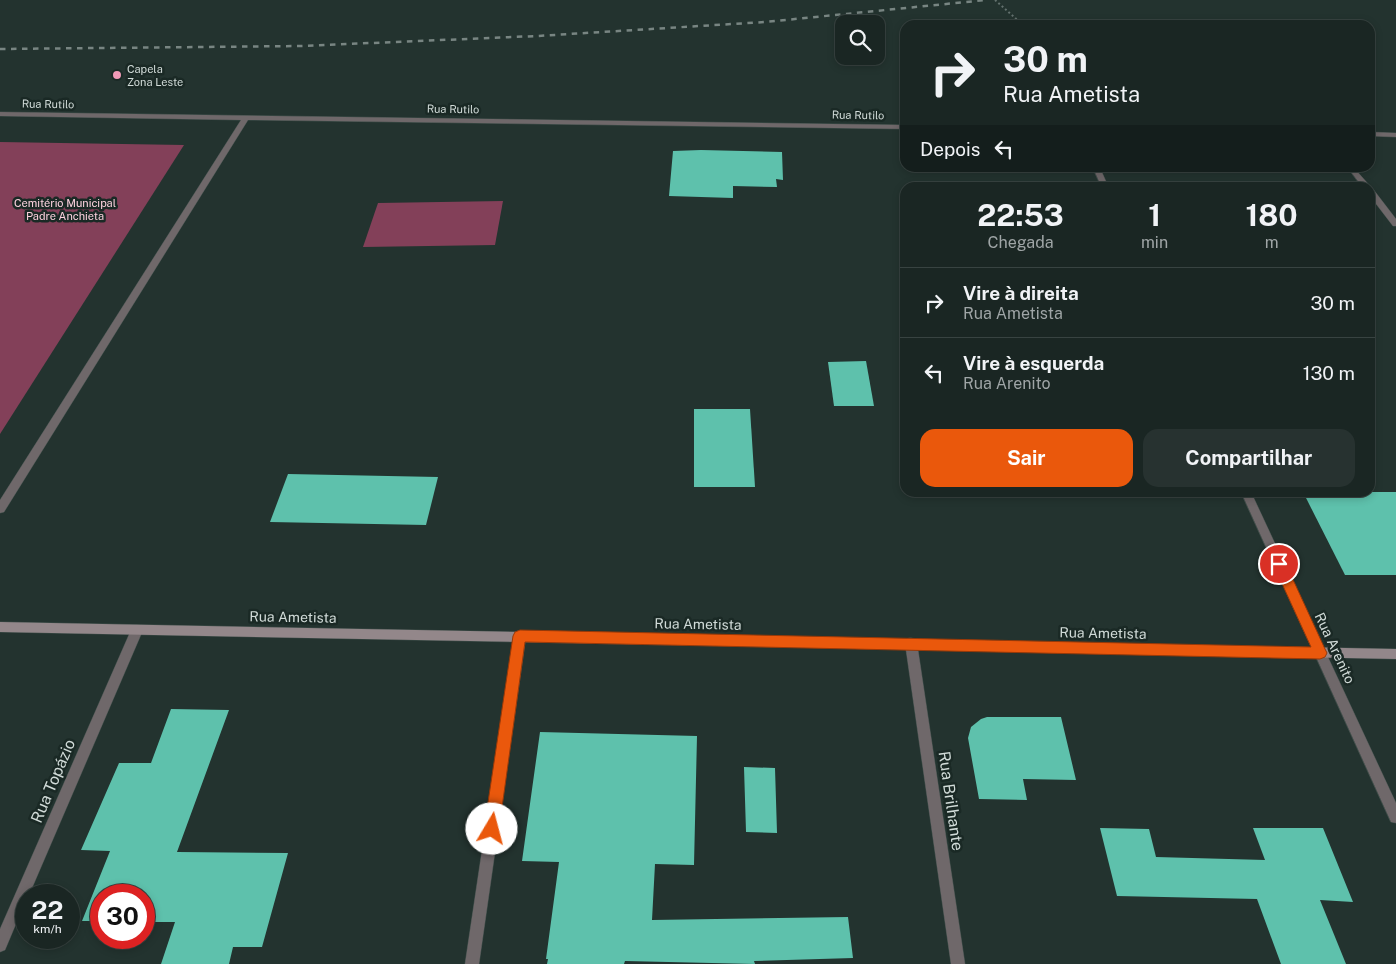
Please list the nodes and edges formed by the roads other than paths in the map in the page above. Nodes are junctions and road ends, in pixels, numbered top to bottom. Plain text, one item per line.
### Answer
1 (0, 114) edge
2 (246, 117) junction
3 (900, 127) edge
4 (1375, 134) edge
5 (1396, 135) edge
6 (1354, 172) edge
7 (1362, 182) edge
8 (1375, 197) edge
9 (1396, 224) edge
10 (1248, 497) edge
11 (0, 509) edge
12 (0, 627) edge
13 (137, 630) junction
14 (520, 636) junction
15 (911, 643) junction
16 (1320, 653) junction
17 (1396, 654) edge
18 (1396, 817) edge
19 (0, 945) edge
20 (472, 964) edge
21 (958, 964) edge

1 - 2 street, Rua Rutilo
2 - 3 street, Rua Rutilo
2 - 11 street
4 - 5 street
6 - 7 street
8 - 9 street
10 - 16 street, Rua Arenito
12 - 13 street, Rua Ametista
13 - 14 street, Rua Ametista
13 - 19 street, Rua Topázio
14 - 15 street, Rua Ametista
14 - 20 street
15 - 16 street, Rua Ametista
15 - 21 street, Rua Brilhante
16 - 17 street, Rua Ametista
16 - 18 street, Rua Arenito

